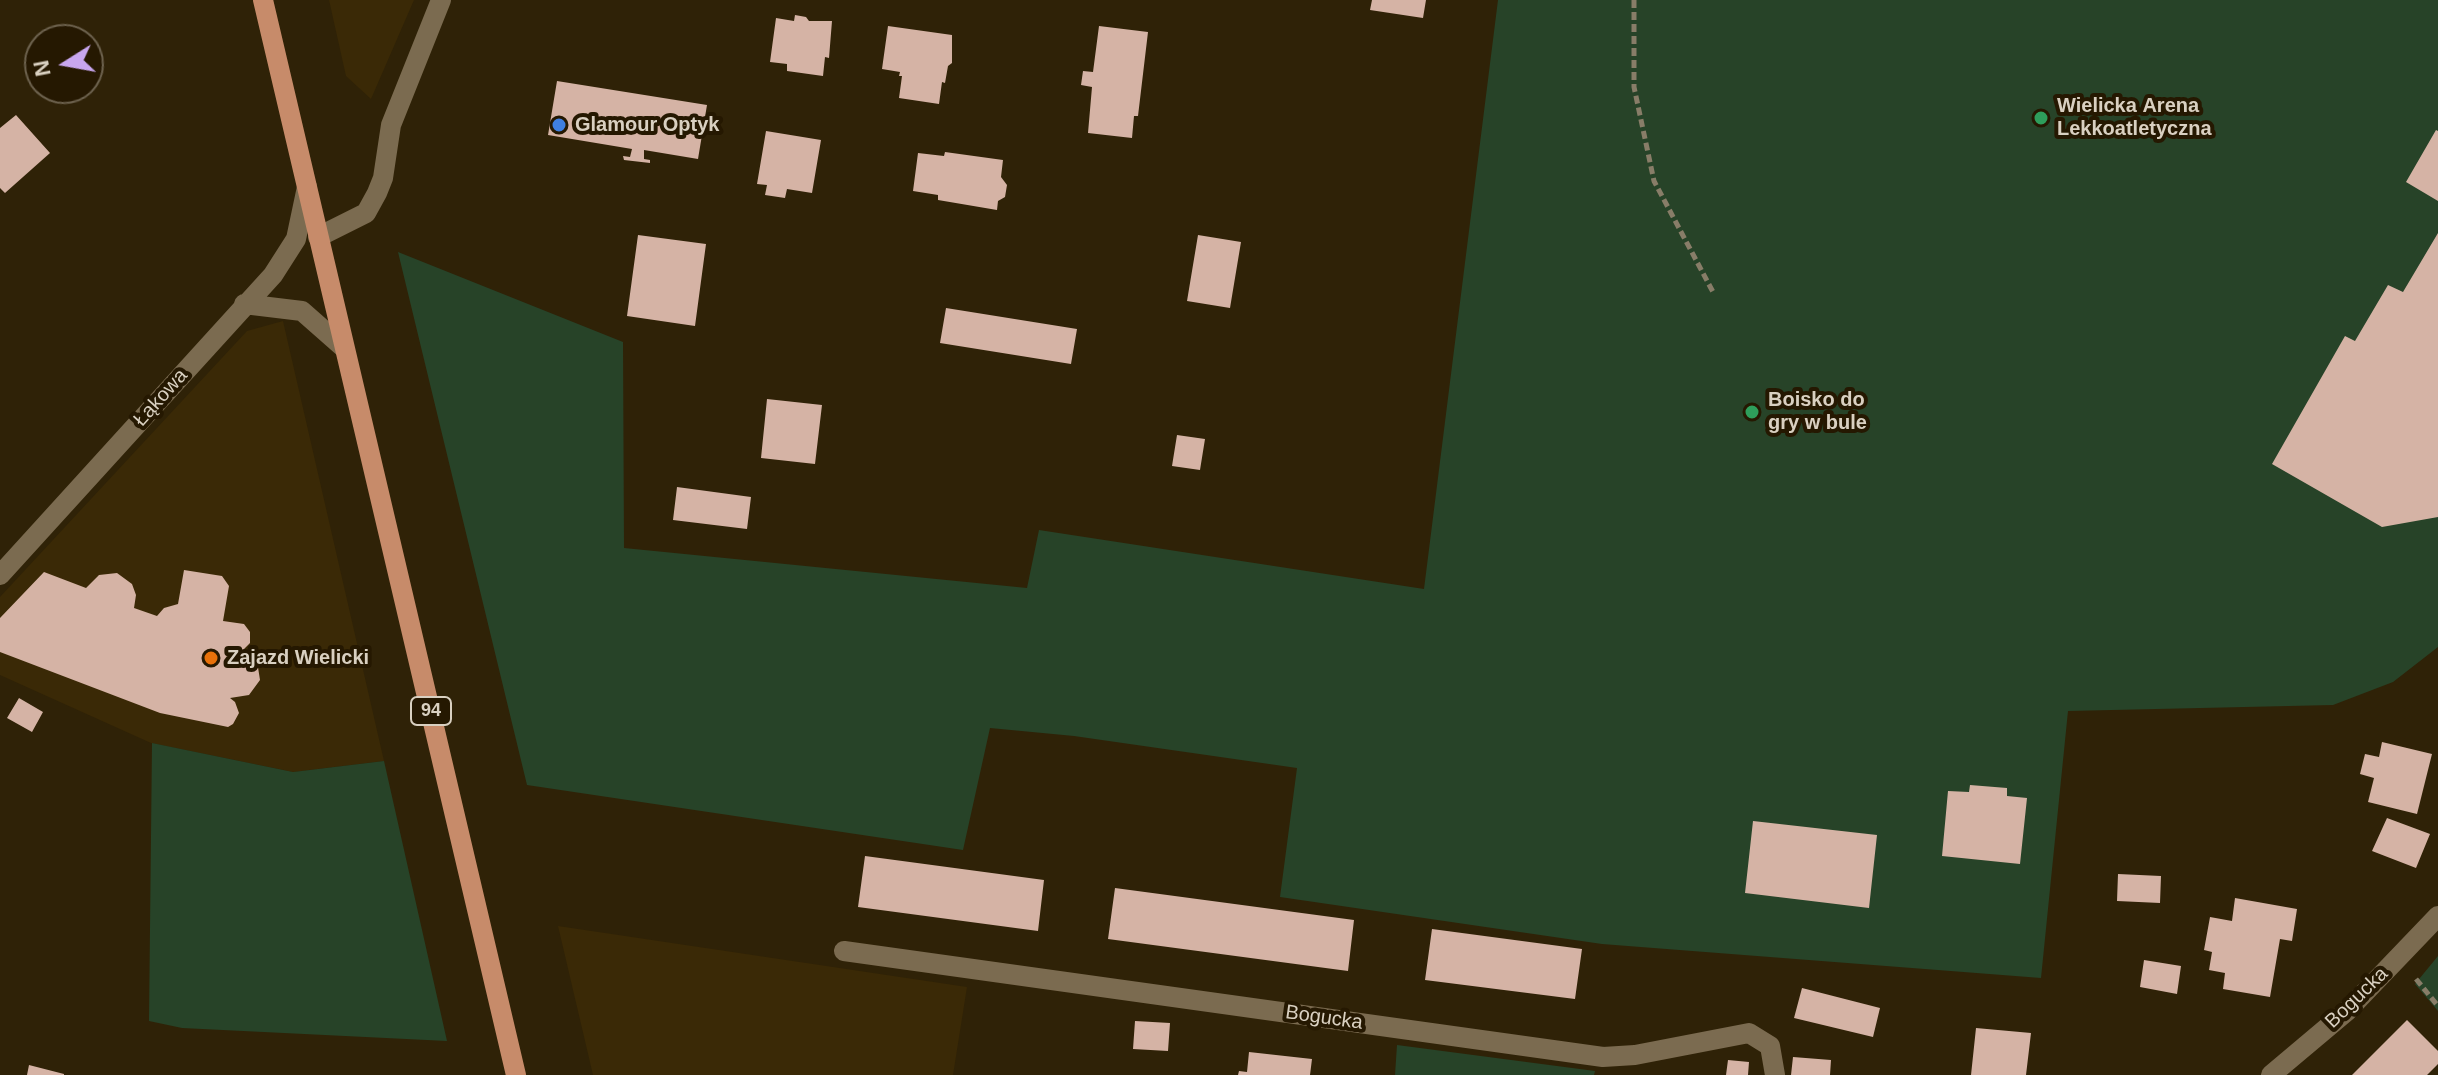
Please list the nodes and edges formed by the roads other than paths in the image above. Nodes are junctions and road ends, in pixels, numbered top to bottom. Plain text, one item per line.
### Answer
1 (263, 0) edge
2 (441, 0) edge
3 (307, 187) junction
4 (318, 237) junction
5 (244, 304) junction
6 (344, 348) junction
7 (0, 575) edge
8 (2438, 916) edge
9 (844, 951) dead end
10 (516, 1075) edge
11 (1775, 1075) edge
12 (2271, 1075) edge

1 - 3 main road, 94
2 - 4 street
3 - 4 main road, 94
3 - 5 street, Łąkowa
4 - 6 main road, 94
5 - 6 street
5 - 7 street, Łąkowa
6 - 10 main road, 94
8 - 12 street, Bogucka
9 - 11 street, Bogucka

